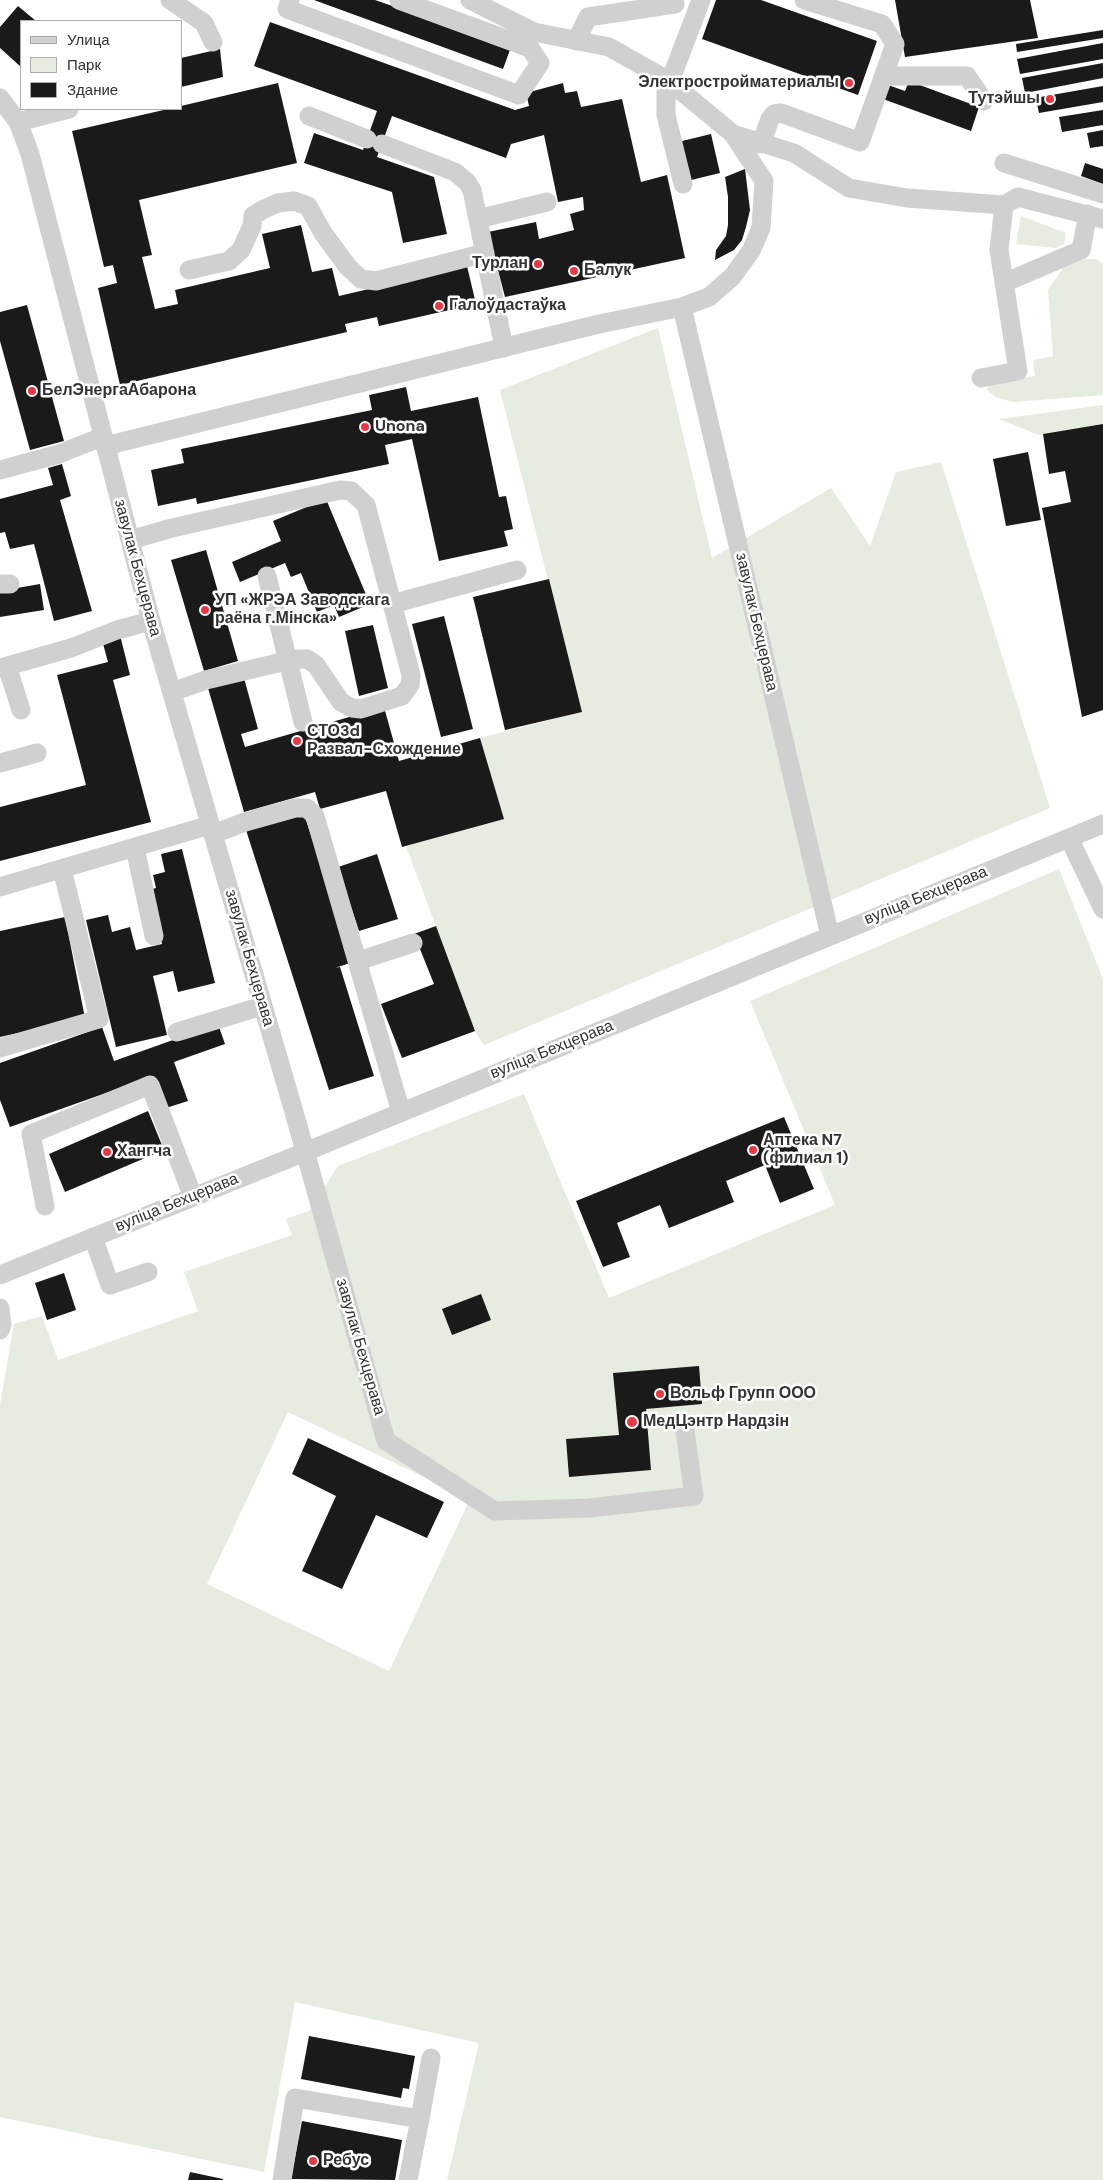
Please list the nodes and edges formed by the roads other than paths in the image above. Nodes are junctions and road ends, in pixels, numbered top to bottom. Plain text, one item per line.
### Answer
1 (170, 0) edge
2 (290, 0) edge
3 (399, 0) edge
4 (470, 0) edge
5 (701, 0) edge
6 (804, 0) edge
7 (675, 4) dead end
8 (493, 5) edge
9 (567, 39) junction
10 (214, 42) dead end
11 (540, 62) junction
12 (884, 76) junction
13 (669, 81) junction
14 (0, 99) edge
15 (984, 101) dead end
16 (65, 110) edge
17 (309, 116) dead end
18 (18, 122) junction
19 (733, 134) junction
20 (761, 144) junction
21 (1004, 163) dead end
22 (683, 184) dead end
23 (1103, 194) edge
24 (547, 202) dead end
25 (1004, 205) junction
26 (1095, 217) edge
27 (478, 218) junction
28 (485, 253) junction
29 (189, 270) dead end
30 (1006, 282) junction
31 (682, 307) junction
32 (504, 348) junction
33 (981, 378) dead end
34 (103, 441) junction
35 (0, 470) edge
36 (130, 540) junction
37 (517, 570) dead end
38 (267, 576) dead end
39 (392, 604) junction
40 (151, 621) junction
41 (289, 661) junction
42 (4, 667) edge
43 (172, 692) junction
44 (21, 710) dead end
45 (303, 722) dead end
46 (37, 753) dead end
47 (0, 763) edge
48 (1103, 824) edge
49 (212, 829) junction
50 (1069, 838) junction
51 (135, 848) junction
52 (62, 869) junction
53 (0, 887) edge
54 (1103, 909) edge
55 (154, 936) dead end
56 (830, 936) junction
57 (413, 943) dead end
58 (358, 961) junction
59 (262, 1006) junction
60 (177, 1032) dead end
61 (0, 1048) edge
62 (401, 1112) junction
63 (305, 1152) junction
64 (193, 1197) junction
65 (45, 1206) dead end
66 (93, 1237) junction
67 (148, 1272) dead end
68 (0, 1275) edge
69 (0, 1308) edge
70 (0, 1330) edge
71 (685, 1431) dead end
72 (430, 2058) dead end
73 (420, 2119) junction
74 (282, 2180) edge
75 (408, 2180) edge

1 - 10 street
2 - 11 street
3 - 11 street
4 - 8 street
5 - 13 street
6 - 12 street
7 - 9 street
8 - 9 street
9 - 11 street
9 - 13 street
12 - 15 street
12 - 20 street
13 - 19 street
13 - 22 street
14 - 18 street, завулак Бехцерава
16 - 18 street
17 - 27 street
18 - 34 street, завулак Бехцерава
19 - 20 street
19 - 31 street
20 - 25 street
21 - 23 street
24 - 27 street
25 - 26 street
25 - 30 street
26 - 30 street
27 - 28 street
28 - 29 street
28 - 32 street
30 - 33 street
31 - 32 street
31 - 56 street, завулак Бехцерава
32 - 34 street
34 - 35 street
34 - 36 street, завулак Бехцерава
36 - 39 street
36 - 40 street, завулак Бехцерава
37 - 39 street
38 - 41 street
39 - 41 street
40 - 42 street
40 - 43 street, завулак Бехцерава
41 - 43 street
41 - 45 street
42 - 44 street
43 - 49 street, завулак Бехцерава
46 - 47 street
48 - 50 street, вуліца Бехцерава
49 - 51 street
49 - 58 street
49 - 59 street, завулак Бехцерава
50 - 54 street
50 - 56 street, вуліца Бехцерава
51 - 52 street
51 - 55 street
52 - 53 street
52 - 61 street
56 - 62 street, вуліца Бехцерава
57 - 58 street
58 - 62 street
59 - 60 street
59 - 63 street, завулак Бехцерава
62 - 63 street, вуліца Бехцерава
63 - 64 street, вуліца Бехцерава
63 - 71 street, завулак Бехцерава
64 - 65 street
64 - 66 street, вуліца Бехцерава
66 - 67 street
66 - 68 street, вуліца Бехцерава
69 - 70 street
72 - 73 street
73 - 74 street
73 - 75 street

